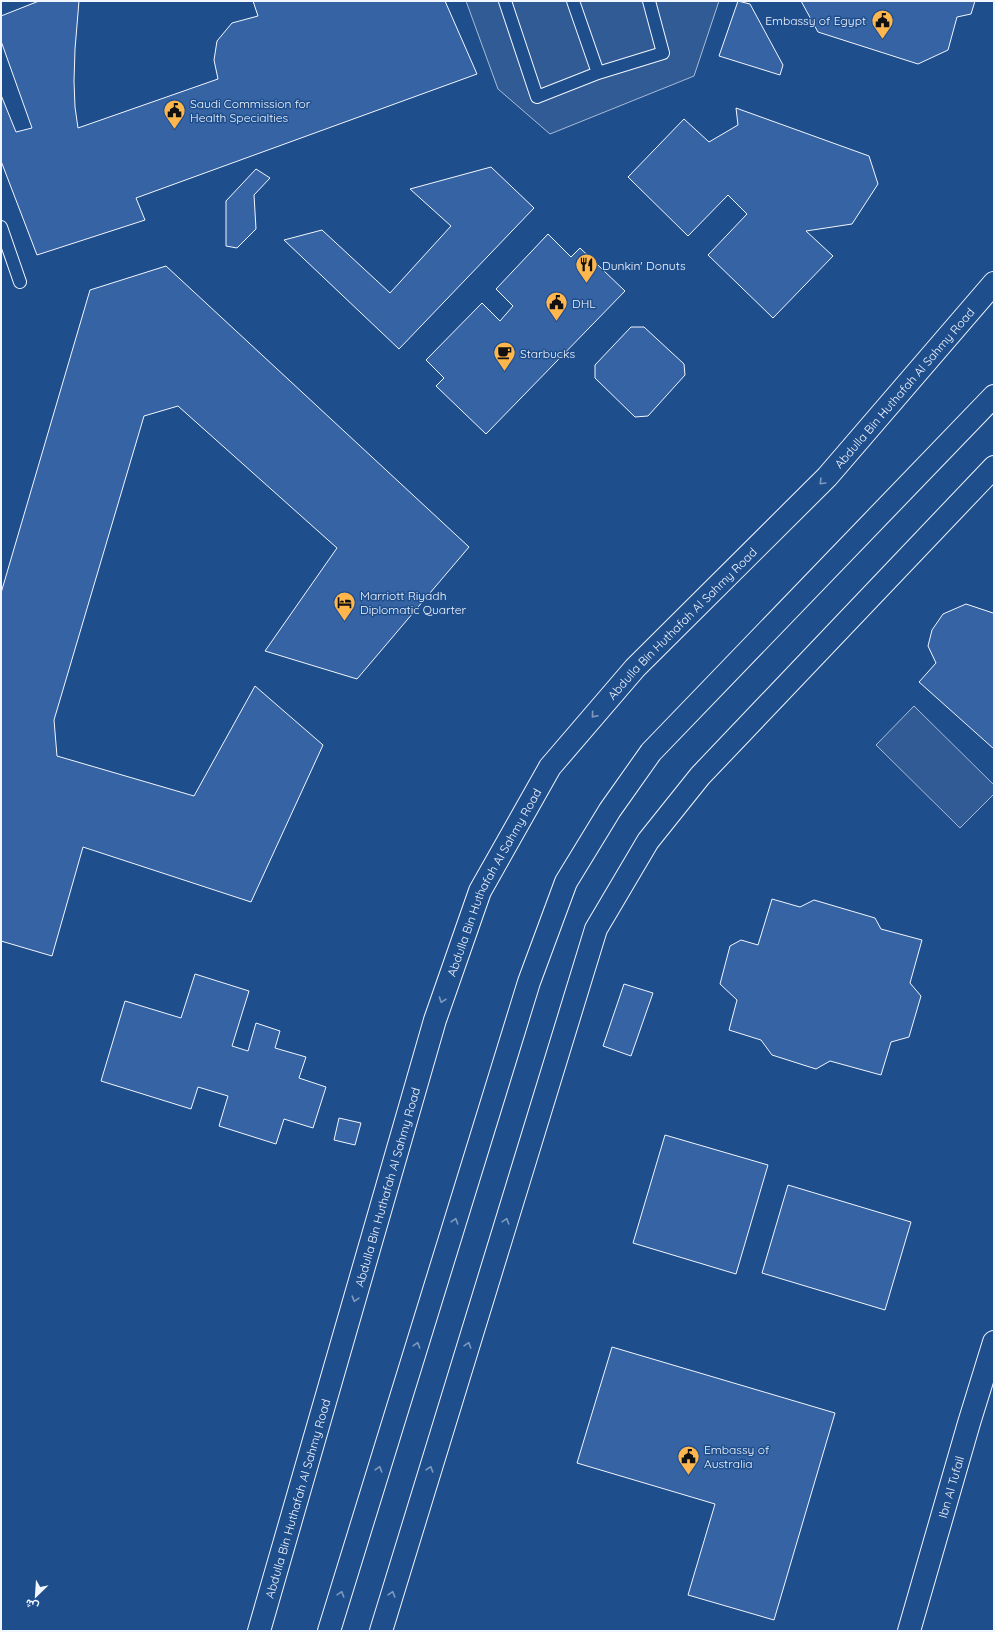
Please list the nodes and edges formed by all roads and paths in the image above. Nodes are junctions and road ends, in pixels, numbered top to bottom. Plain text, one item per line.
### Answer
1 (505, 1) edge
2 (573, 1) edge
3 (649, 1) edge
4 (598, 73) junction
5 (1, 227) edge
6 (20, 282) dead end
7 (994, 283) edge
8 (994, 396) edge
9 (994, 467) edge
10 (994, 1342) edge
11 (259, 1631) edge
12 (330, 1631) edge
13 (381, 1631) edge
14 (909, 1631) edge

1 - 4 lane
2 - 4 lane
3 - 4 lane
5 - 6 lane
7 -> 11 street, Abdulla Bin Huthafah Al Sahmy Road
12 -> 8 street
13 -> 9 street
10 - 14 street, Ibn Al Tufail

